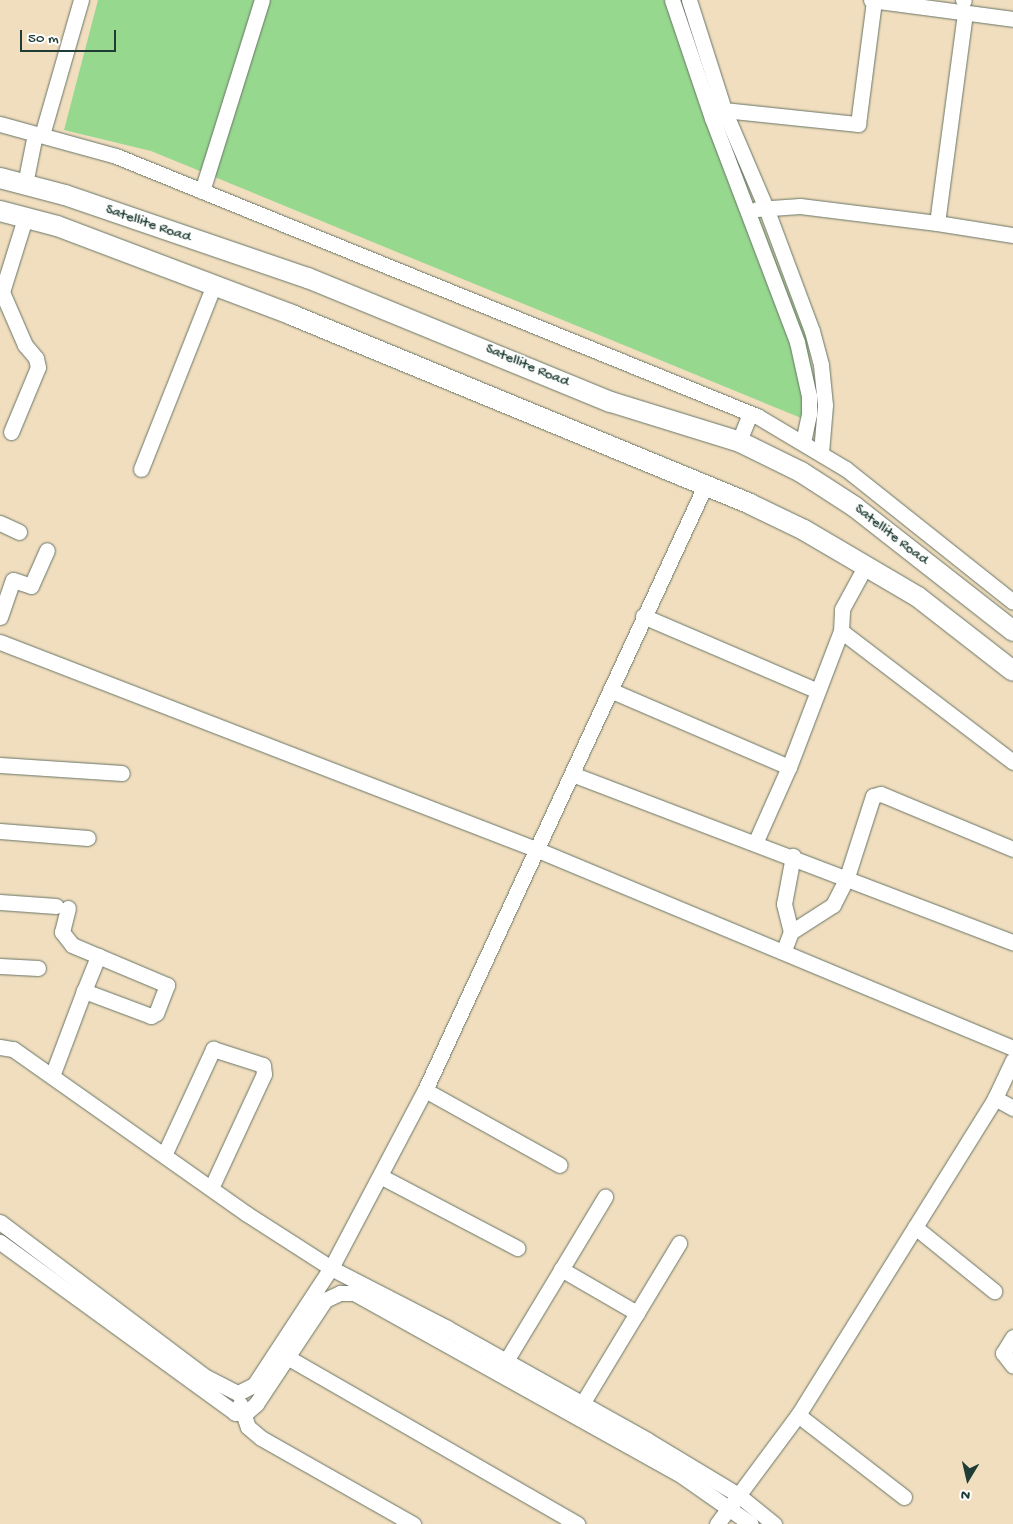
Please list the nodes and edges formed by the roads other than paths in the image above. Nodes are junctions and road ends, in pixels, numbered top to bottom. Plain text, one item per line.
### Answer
1 (81, 0) edge
2 (262, 0) edge
3 (672, 0) edge
4 (689, 0) edge
5 (871, 0) edge
6 (874, 0) edge
7 (964, 4) edge
8 (1013, 19) edge
9 (724, 110) junction
10 (0, 124) edge
11 (39, 135) junction
12 (0, 178) edge
13 (25, 184) junction
14 (202, 191) junction
15 (766, 208) junction
16 (750, 210) junction
17 (0, 211) edge
18 (25, 218) junction
19 (937, 223) junction
20 (1013, 235) edge
21 (214, 285) junction
22 (750, 414) junction
23 (11, 432) dead end
24 (739, 441) junction
25 (803, 442) junction
26 (821, 453) junction
27 (140, 470) dead end
28 (704, 488) junction
29 (0, 523) edge
30 (19, 532) dead end
31 (47, 550) dead end
32 (866, 565) junction
33 (7, 578) edge
34 (1013, 602) edge
35 (643, 616) junction
36 (0, 617) edge
37 (841, 631) junction
38 (1013, 631) edge
39 (0, 643) edge
40 (1013, 671) edge
41 (610, 690) junction
42 (818, 691) junction
43 (1013, 762) edge
44 (0, 765) edge
45 (789, 768) junction
46 (122, 773) dead end
47 (572, 774) junction
48 (0, 831) edge
49 (88, 838) dead end
50 (756, 841) junction
51 (1013, 849) edge
52 (538, 850) junction
53 (793, 856) junction
54 (846, 877) junction
55 (0, 902) edge
56 (791, 932) junction
57 (1013, 942) edge
58 (784, 950) junction
59 (98, 956) junction
60 (0, 966) edge
61 (38, 968) dead end
62 (84, 992) junction
63 (0, 1047) edge
64 (1013, 1048) edge
65 (1013, 1060) edge
66 (52, 1076) junction
67 (425, 1090) junction
68 (995, 1098) junction
69 (1013, 1108) edge
70 (165, 1153) junction
71 (560, 1165) dead end
72 (382, 1176) junction
73 (211, 1188) junction
74 (605, 1197) dead end
75 (0, 1222) edge
76 (915, 1227) junction
77 (0, 1242) edge
78 (679, 1243) dead end
79 (517, 1248) dead end
80 (39, 1251) junction
81 (31, 1264) junction
82 (331, 1268) junction
83 (561, 1270) junction
84 (994, 1291) dead end
85 (340, 1293) junction
86 (637, 1313) junction
87 (1013, 1337) edge
88 (287, 1357) junction
89 (506, 1361) junction
90 (1013, 1366) edge
91 (238, 1392) junction
92 (582, 1404) junction
93 (242, 1413) junction
94 (798, 1415) junction
95 (904, 1497) dead end
96 (733, 1500) junction
97 (413, 1524) edge
98 (577, 1524) edge
99 (717, 1524) edge
100 (751, 1524) edge
101 (774, 1524) edge

1 - 11 street
2 - 14 street
3 - 16 street
4 - 9 street
5 - 6 street
6 - 7 street
6 - 9 street
7 - 8 street
7 - 19 street
9 - 15 street
10 - 11 street
11 - 13 street
11 - 14 street
12 - 13 main road, Satellite Road
13 - 24 main road, Satellite Road
14 - 22 street
15 - 16 street
15 - 19 street
15 - 26 street
16 - 25 street
17 - 18 main road
18 - 21 main road
18 - 23 street
19 - 20 street
21 - 27 street
21 - 28 main road
22 - 24 street
22 - 25 street
24 - 38 main road, Satellite Road
25 - 26 street
26 - 34 street
28 - 32 main road
28 - 35 street
29 - 30 street
31 - 33 street
32 - 37 street
32 - 40 main road
33 - 36 street
35 - 41 street
35 - 42 street
37 - 42 street
37 - 43 street
39 - 52 street
41 - 45 street
41 - 47 street
42 - 45 street
44 - 46 street
45 - 50 street
47 - 50 street
47 - 52 street
48 - 49 street
50 - 53 street
51 - 54 street
52 - 58 street
52 - 67 street
53 - 54 street
53 - 56 street
54 - 56 street
54 - 57 street
55 - 59 street
56 - 58 street
58 - 64 street
59 - 62 street
59 - 62 street
60 - 61 street
62 - 66 street
63 - 66 street
65 - 68 street
66 - 70 street
67 - 71 street
67 - 72 street
68 - 69 street
68 - 76 street
70 - 73 street
70 - 73 street
72 - 79 street
72 - 82 street
73 - 82 street
74 - 83 street
75 - 80 street
76 - 84 street
76 - 94 street
77 - 81 street
78 - 86 street
80 - 81 street
80 - 91 street
81 - 93 street
82 - 85 street
82 - 89 street
82 - 91 street
83 - 86 street
83 - 89 street
85 - 88 street
85 - 96 street
86 - 92 street
87 - 90 street
88 - 93 street
88 - 98 street
89 - 92 street
91 - 93 street
92 - 96 street
93 - 97 street
94 - 95 street
94 - 96 street
96 - 99 street
96 - 100 street
96 - 101 street

